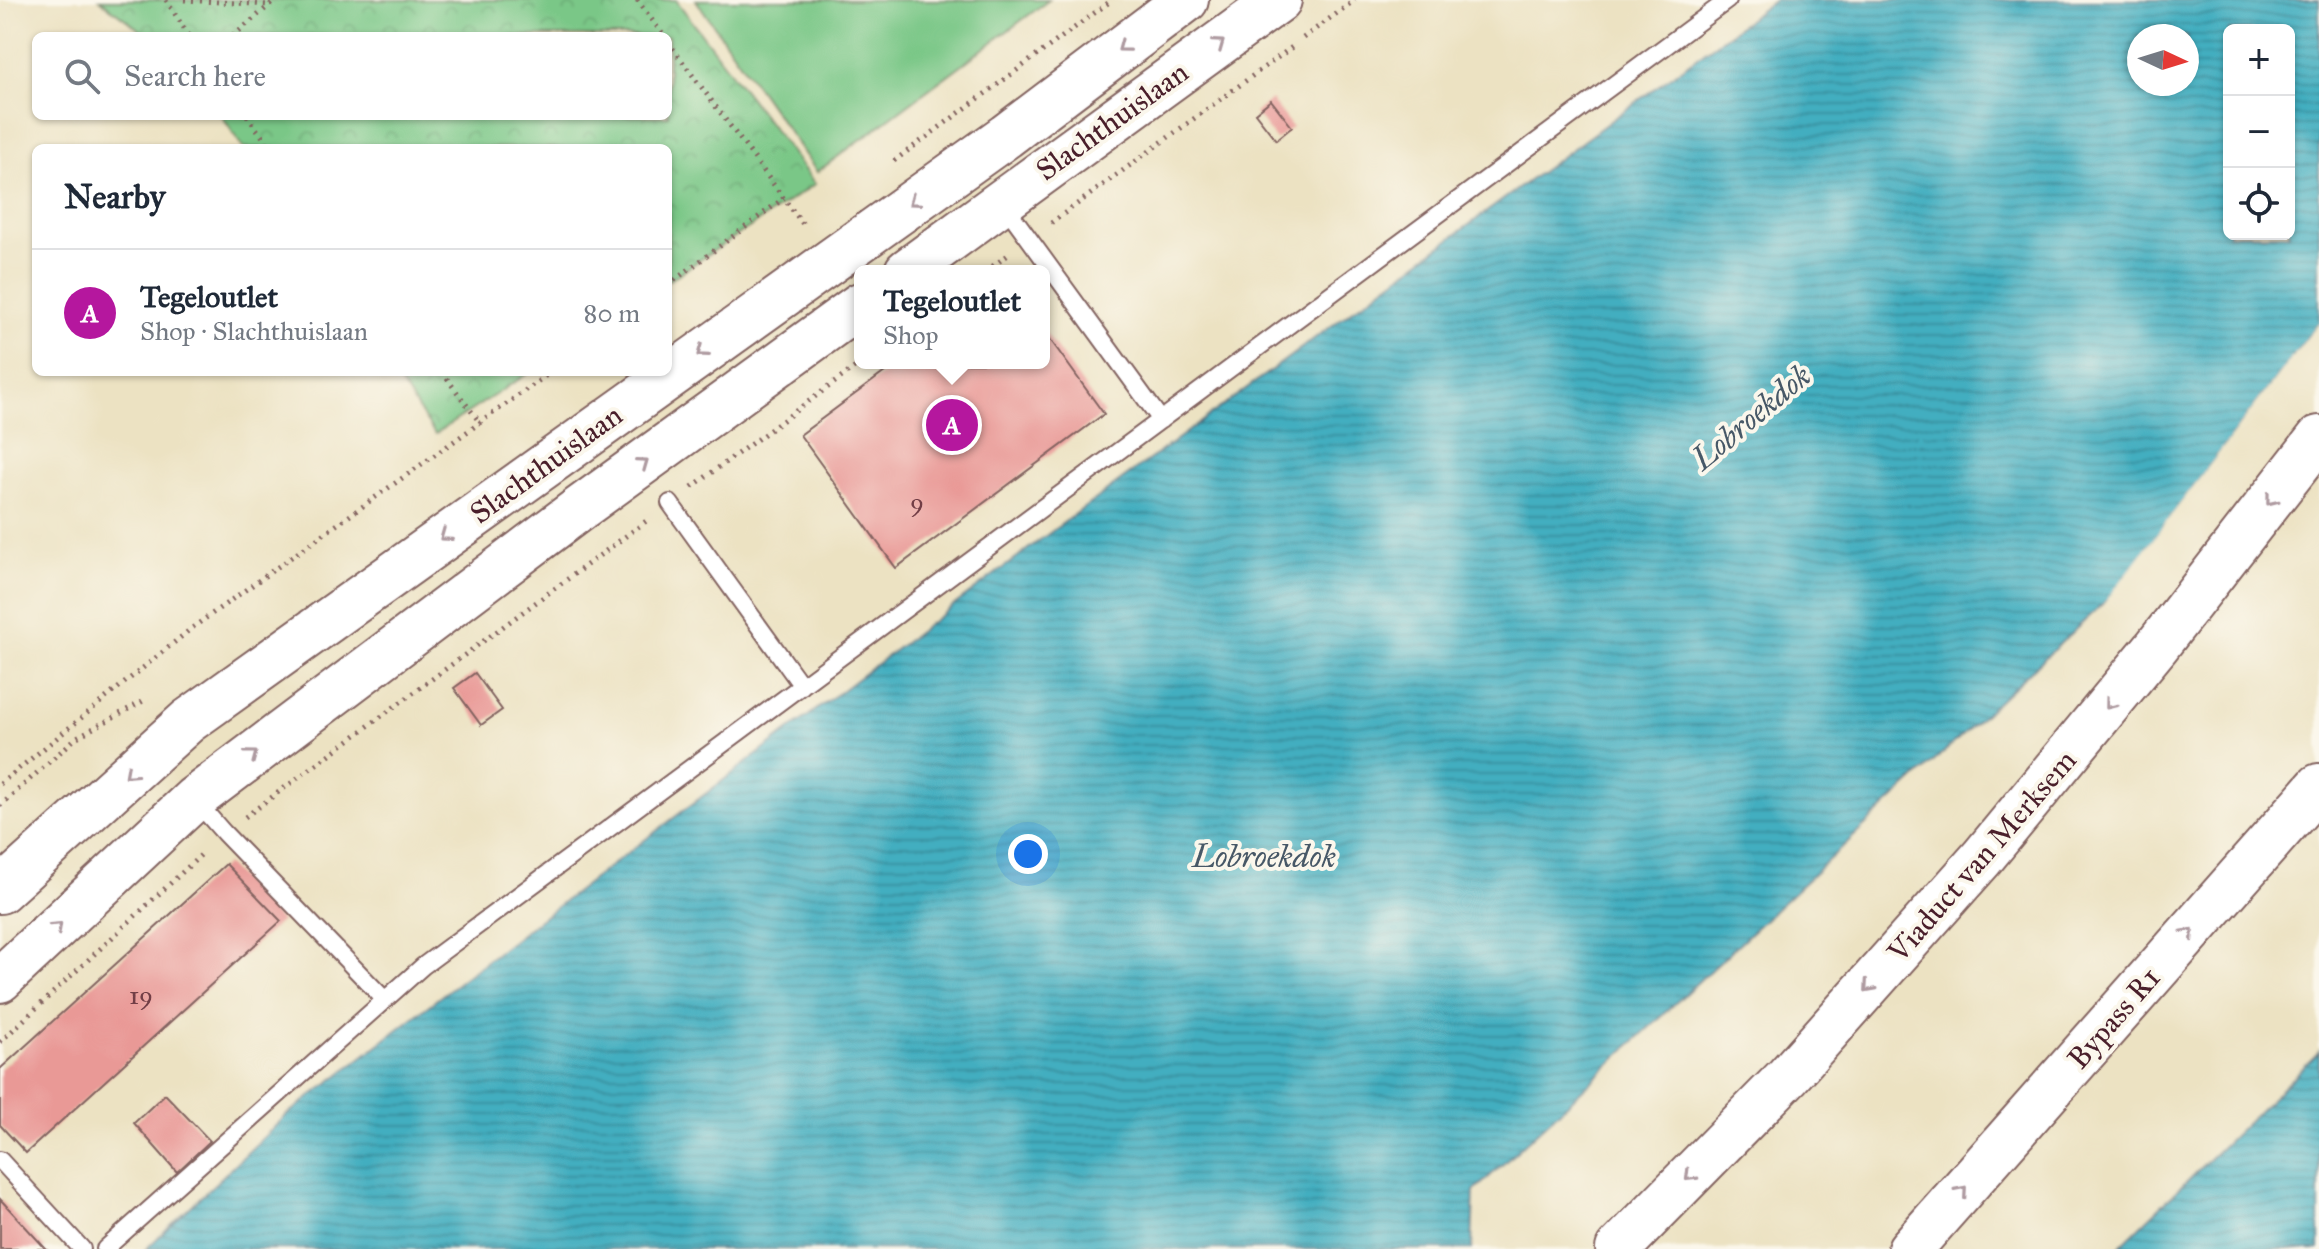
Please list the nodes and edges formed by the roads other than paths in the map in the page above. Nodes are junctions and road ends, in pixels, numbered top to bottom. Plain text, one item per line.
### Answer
1 (1186, 0) edge
2 (1279, 0) edge
3 (1728, 0) edge
4 (1002, 202) junction
5 (915, 265) edge
6 (1049, 265) edge
7 (1050, 267) edge
8 (854, 309) edge
9 (672, 375) edge
10 (670, 376) edge
11 (1161, 420) junction
12 (2319, 438) edge
13 (670, 503) road end
14 (802, 686) junction
15 (2319, 786) edge
16 (194, 799) junction
17 (0, 891) edge
18 (0, 980) edge
19 (385, 1000) junction
20 (0, 1160) edge
21 (82, 1249) edge
22 (105, 1249) edge
23 (1618, 1249) edge
24 (1910, 1249) edge

1 -> 9 main road, Slachthuislaan
4 -> 2 main road, Slachthuislaan
3 - 11 lane
4 - 5 main road, Slachthuislaan
4 - 6 lane
7 - 11 lane
16 -> 8 main road, Slachthuislaan
10 -> 17 main road, Slachthuislaan
11 - 14 lane
12 -> 23 main road, Viaduct van Merksem
13 - 14 lane
14 - 19 lane
24 -> 15 main road, Bypass R1
18 -> 16 main road, Slachthuislaan
16 - 19 lane
19 - 22 lane
20 - 21 lane

